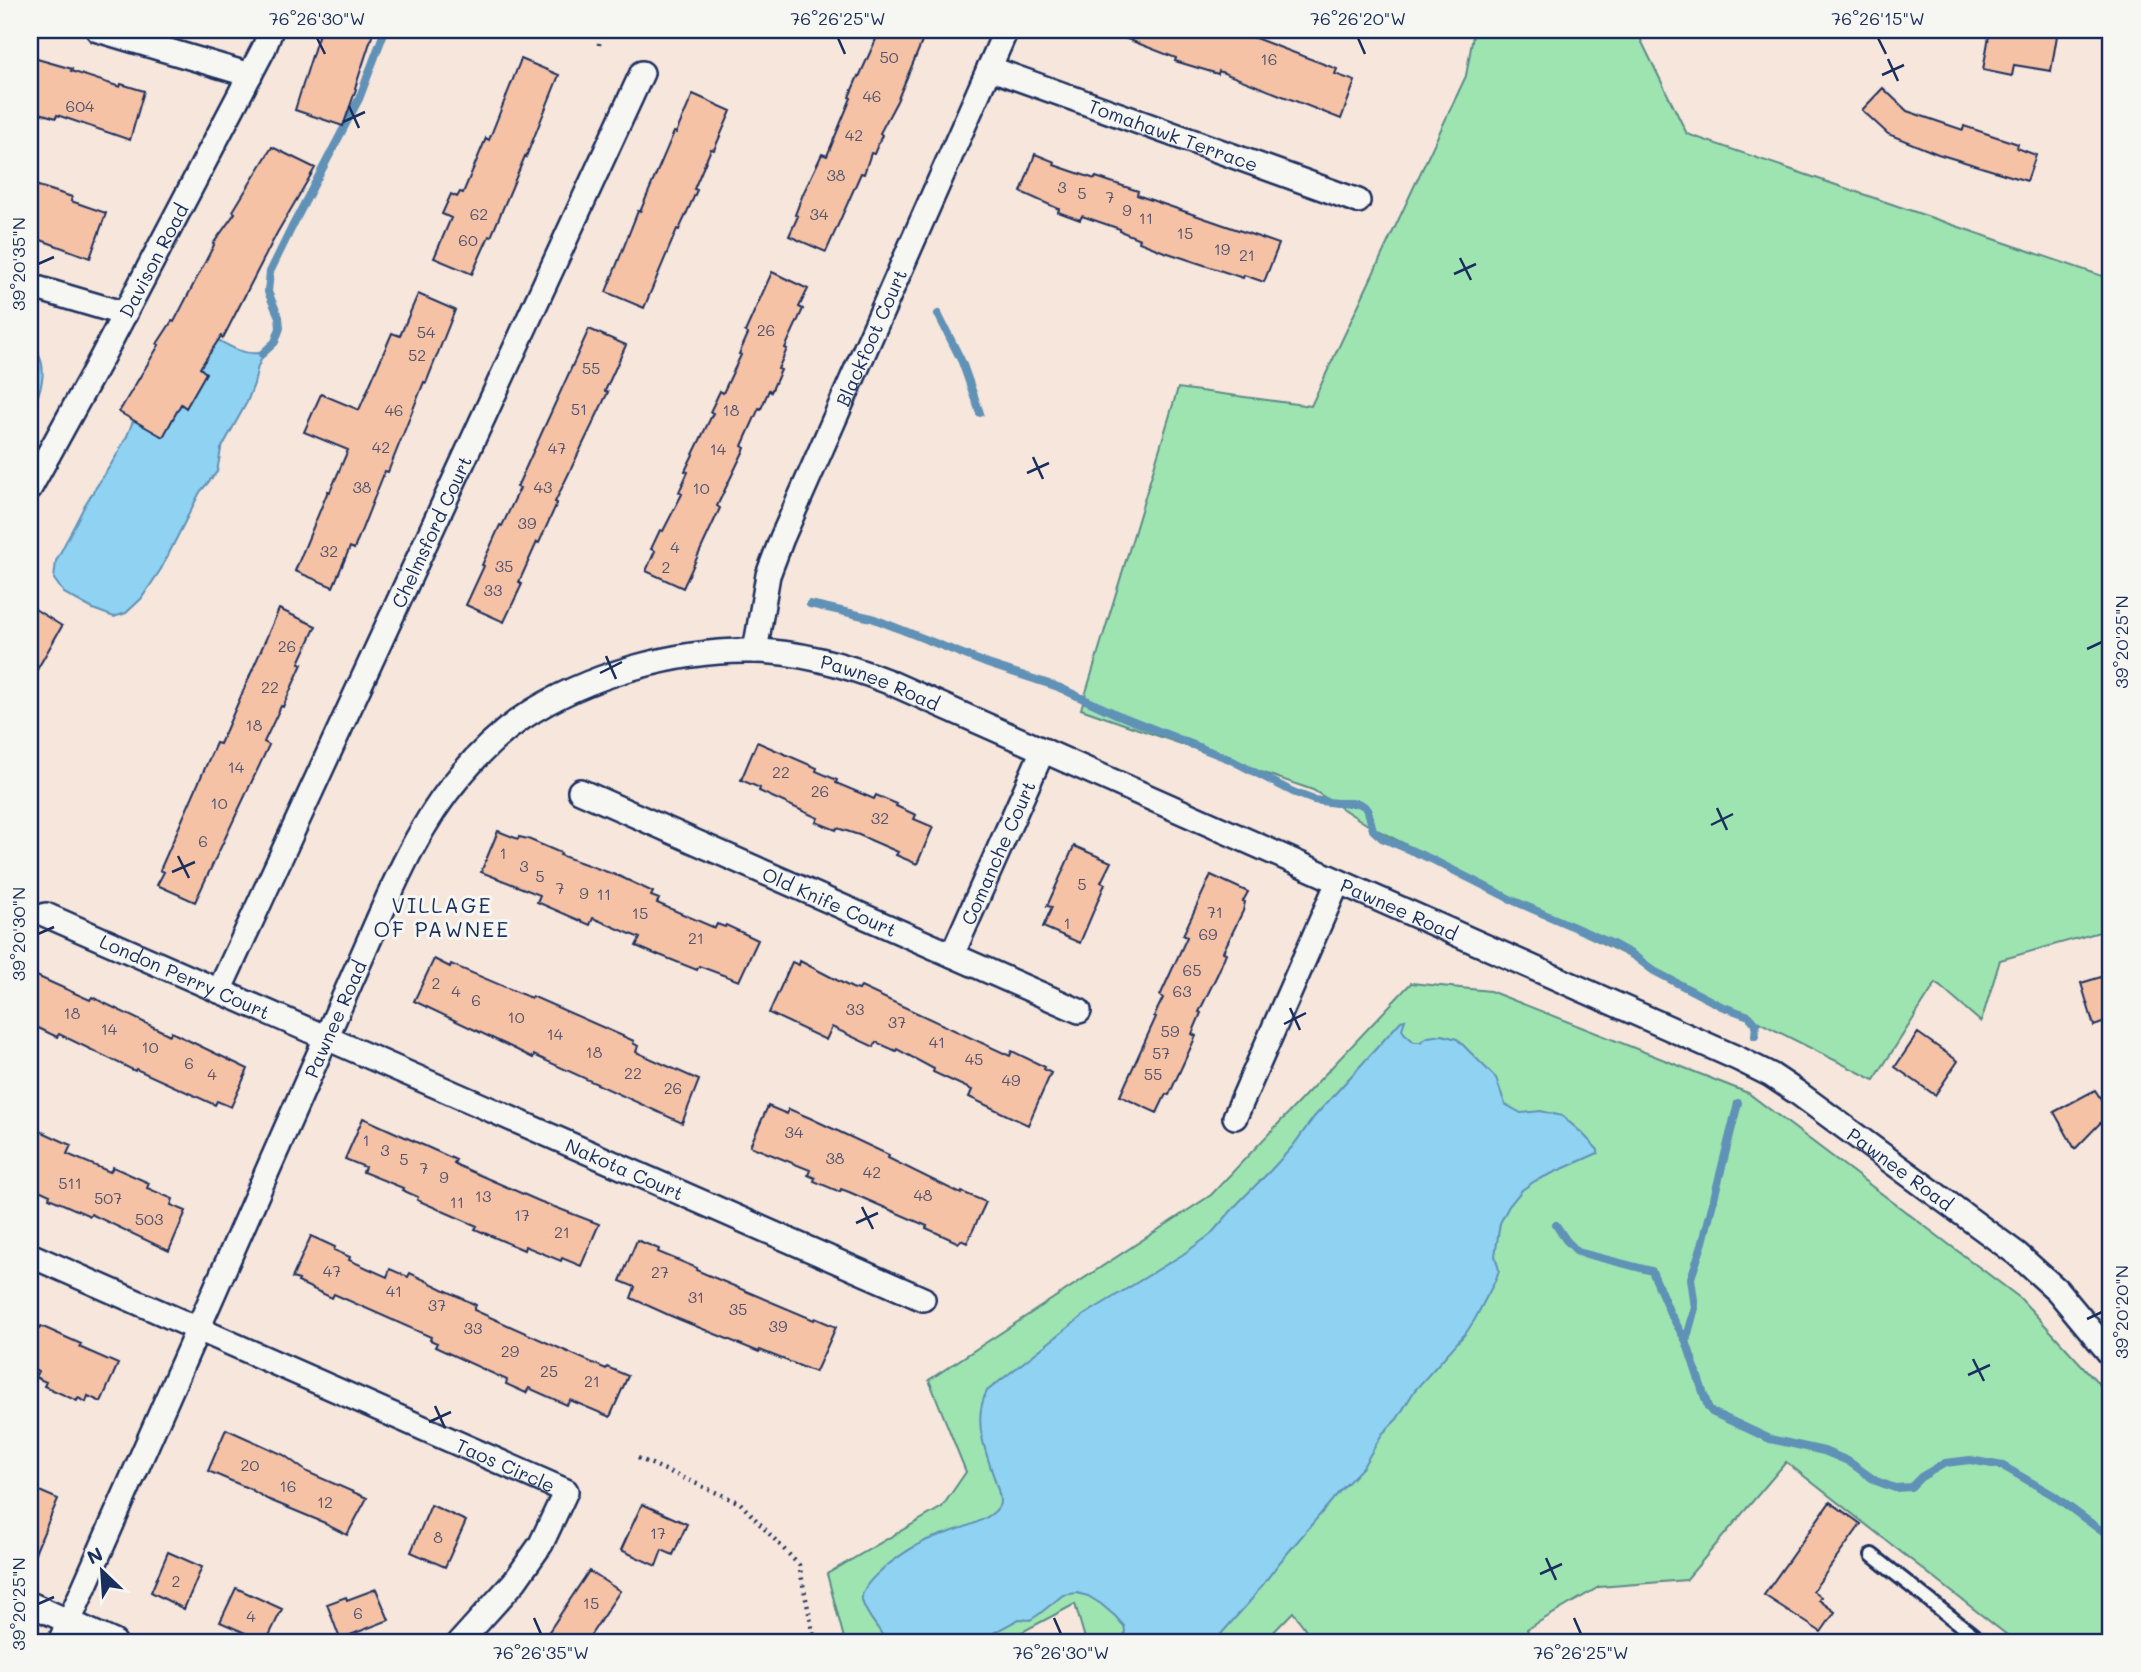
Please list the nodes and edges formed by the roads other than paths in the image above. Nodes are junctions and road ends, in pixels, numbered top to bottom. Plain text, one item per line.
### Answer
1 (98, 30) edge
2 (271, 30) edge
3 (1006, 30) edge
4 (989, 68) junction
5 (642, 73) dead end
6 (250, 75) junction
7 (1358, 201) dead end
8 (30, 286) edge
9 (125, 313) junction
10 (30, 488) edge
11 (755, 651) junction
12 (1043, 750) junction
13 (580, 790) dead end
14 (1338, 882) junction
15 (46, 915) dead end
16 (952, 955) junction
17 (219, 990) junction
18 (1079, 1011) dead end
19 (326, 1037) junction
20 (1235, 1117) dead end
21 (30, 1255) edge
22 (923, 1299) dead end
23 (197, 1329) junction
24 (2111, 1355) edge
25 (1872, 1555) dead end
26 (30, 1604) edge
27 (64, 1632) edge
28 (114, 1642) edge
29 (460, 1642) edge
30 (1982, 1642) edge

1 - 6 street
2 - 6 street, Davison Road
3 - 4 street, Blackfoot Court
4 - 7 street, Tomahawk Terrace
4 - 11 street, Blackfoot Court
5 - 17 street, Chelmsford Court
6 - 9 street, Davison Road
8 - 9 street
9 - 10 street, Davison Road
11 - 12 street, Pawnee Road
11 - 19 street, Pawnee Road
12 - 14 street, Pawnee Road
12 - 16 street, Comanche Court
13 - 16 street, Old Knife Court
14 - 20 street
14 - 24 street, Pawnee Road
15 - 17 street, London Perry Court
16 - 18 street, Old Knife Court
17 - 19 street, London Perry Court
19 - 22 street, Nakota Court
19 - 23 street, Pawnee Road
21 - 23 street
23 - 27 street, Pawnee Road
23 - 29 street, Taos Circle
25 - 30 lane
26 - 27 street
27 - 28 street

